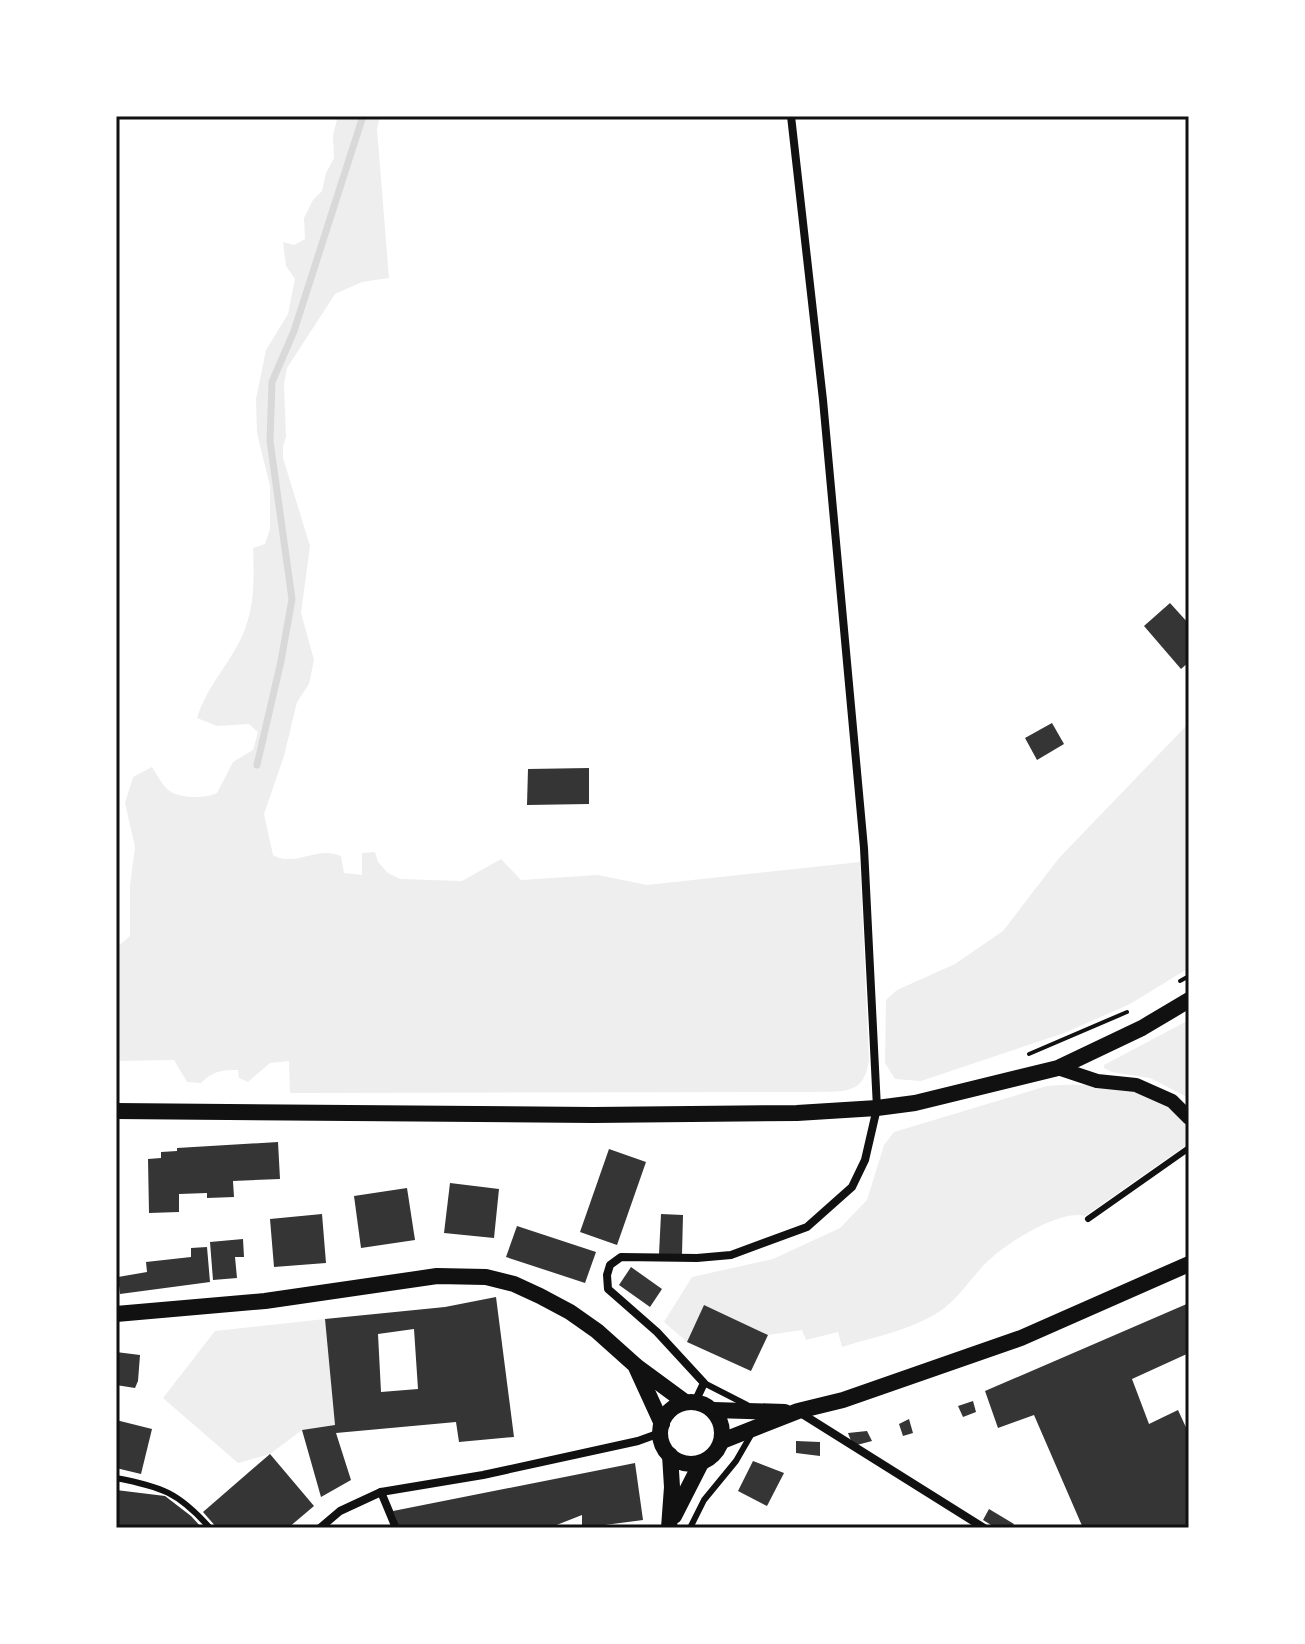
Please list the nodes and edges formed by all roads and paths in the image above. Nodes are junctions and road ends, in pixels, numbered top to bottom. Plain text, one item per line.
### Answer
1 (791, 116) edge
2 (1189, 976) edge
3 (1178, 983) dead end
4 (1189, 1000) edge
5 (1132, 1010) dead end
6 (1021, 1057) dead end
7 (1058, 1068) junction
8 (877, 1108) junction
9 (116, 1111) edge
10 (1189, 1118) edge
11 (1189, 1148) edge
12 (1088, 1219) dead end
13 (1189, 1264) edge
14 (116, 1314) edge
15 (635, 1365) junction
16 (704, 1383) junction
17 (690, 1402) junction
18 (713, 1410) junction
19 (798, 1411) junction
20 (759, 1420) junction
21 (661, 1429) junction
22 (722, 1441) junction
23 (670, 1455) junction
24 (701, 1463) junction
25 (116, 1478) edge
26 (381, 1492) junction
27 (669, 1526) edge
28 (210, 1528) edge
29 (320, 1528) edge
30 (396, 1528) edge
31 (690, 1528) edge
32 (984, 1528) edge

1 - 8 street
2 - 3 path
4 - 7 main road
5 - 6 path
7 - 8 main road
7 - 10 street
8 - 9 main road
8 - 16 street
11 - 12 lane
13 - 19 main road
14 - 15 main road
15 - 17 main road
15 - 21 main road
16 - 17 street
16 - 20 lane
17 - 18 main road
17 - 21 main road
18 - 20 main road
18 - 22 main road
19 - 20 main road
19 - 32 street
20 - 22 main road
20 - 31 lane
21 - 23 main road
21 - 26 street
22 - 24 main road
23 - 24 main road
23 - 27 main road
24 - 27 main road
25 - 28 lane
26 - 29 street
26 - 30 street

